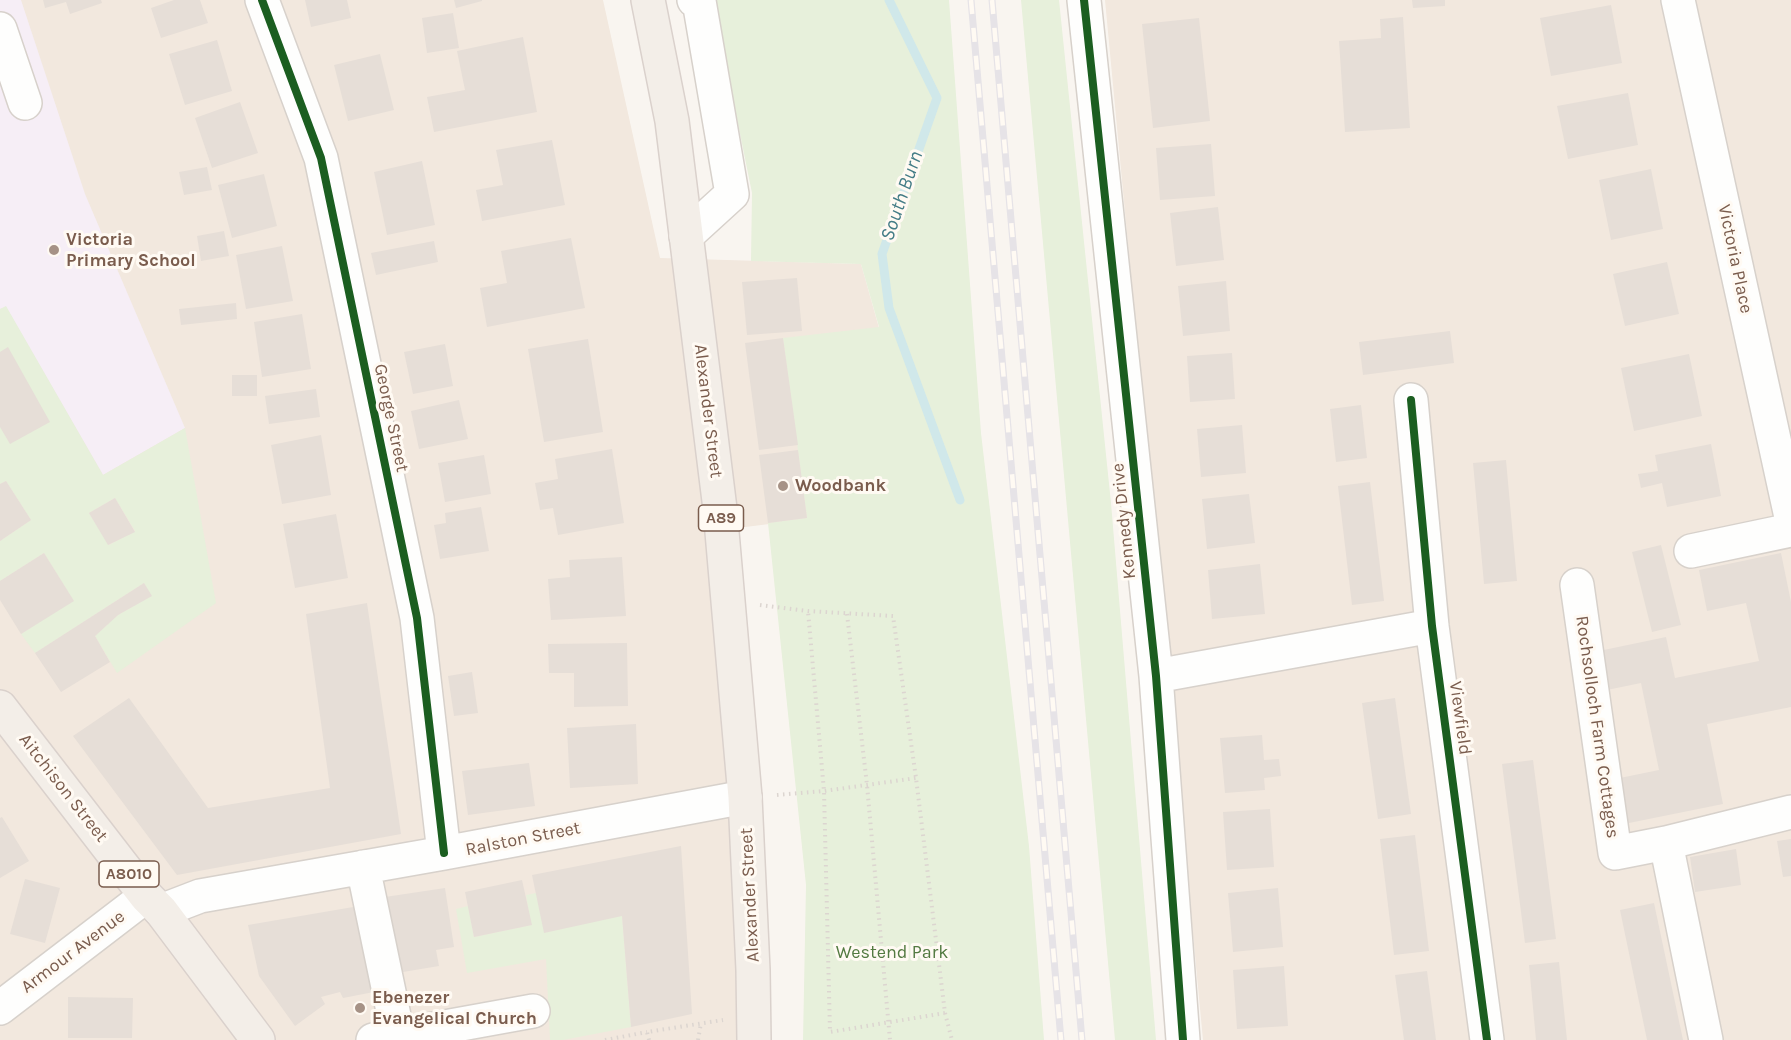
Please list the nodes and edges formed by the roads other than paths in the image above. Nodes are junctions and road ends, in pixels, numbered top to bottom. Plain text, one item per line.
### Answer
1 (262, 0) edge
2 (648, 0) edge
3 (694, 0) edge
4 (1084, 0) edge
5 (1678, 0) edge
6 (0, 29) edge
7 (25, 103) dead end
8 (686, 236) junction
9 (1411, 400) dead end
10 (1791, 517) edge
11 (1791, 530) edge
12 (1691, 551) dead end
13 (1577, 585) dead end
14 (1432, 626) junction
15 (1156, 676) junction
16 (0, 707) edge
17 (745, 797) junction
18 (1791, 812) edge
19 (1666, 843) junction
20 (444, 853) junction
21 (363, 867) junction
22 (154, 904) junction
23 (0, 1008) edge
24 (533, 1011) dead end
25 (385, 1038) edge
26 (258, 1040) edge
27 (754, 1040) edge
28 (1183, 1040) edge
29 (1487, 1040) edge
30 (1706, 1040) edge

1 - 20 street, George Street
2 - 8 main road, Alexander Street / A89
3 - 8 street
4 - 15 street, Kennedy Drive
5 - 10 street, Victoria Place
6 - 7 street
8 - 17 main road, Alexander Street / A89
9 - 14 street, Viewfield
11 - 12 street
13 - 19 street, Rochsolloch Farm Cottages
14 - 15 street
14 - 29 street, Viewfield
15 - 28 street, Kennedy Drive
16 - 22 main road, Aitchison Street / A8010
17 - 20 street, Ralston Street
17 - 27 main road, Alexander Street / A89
18 - 19 street, Rochsolloch Farm Cottages
19 - 30 street
20 - 21 street, Ralston Street
21 - 22 street, Ralston Street
21 - 25 street
22 - 23 street, Armour Avenue
22 - 26 main road, Aitchison Street / A8010
24 - 25 street

